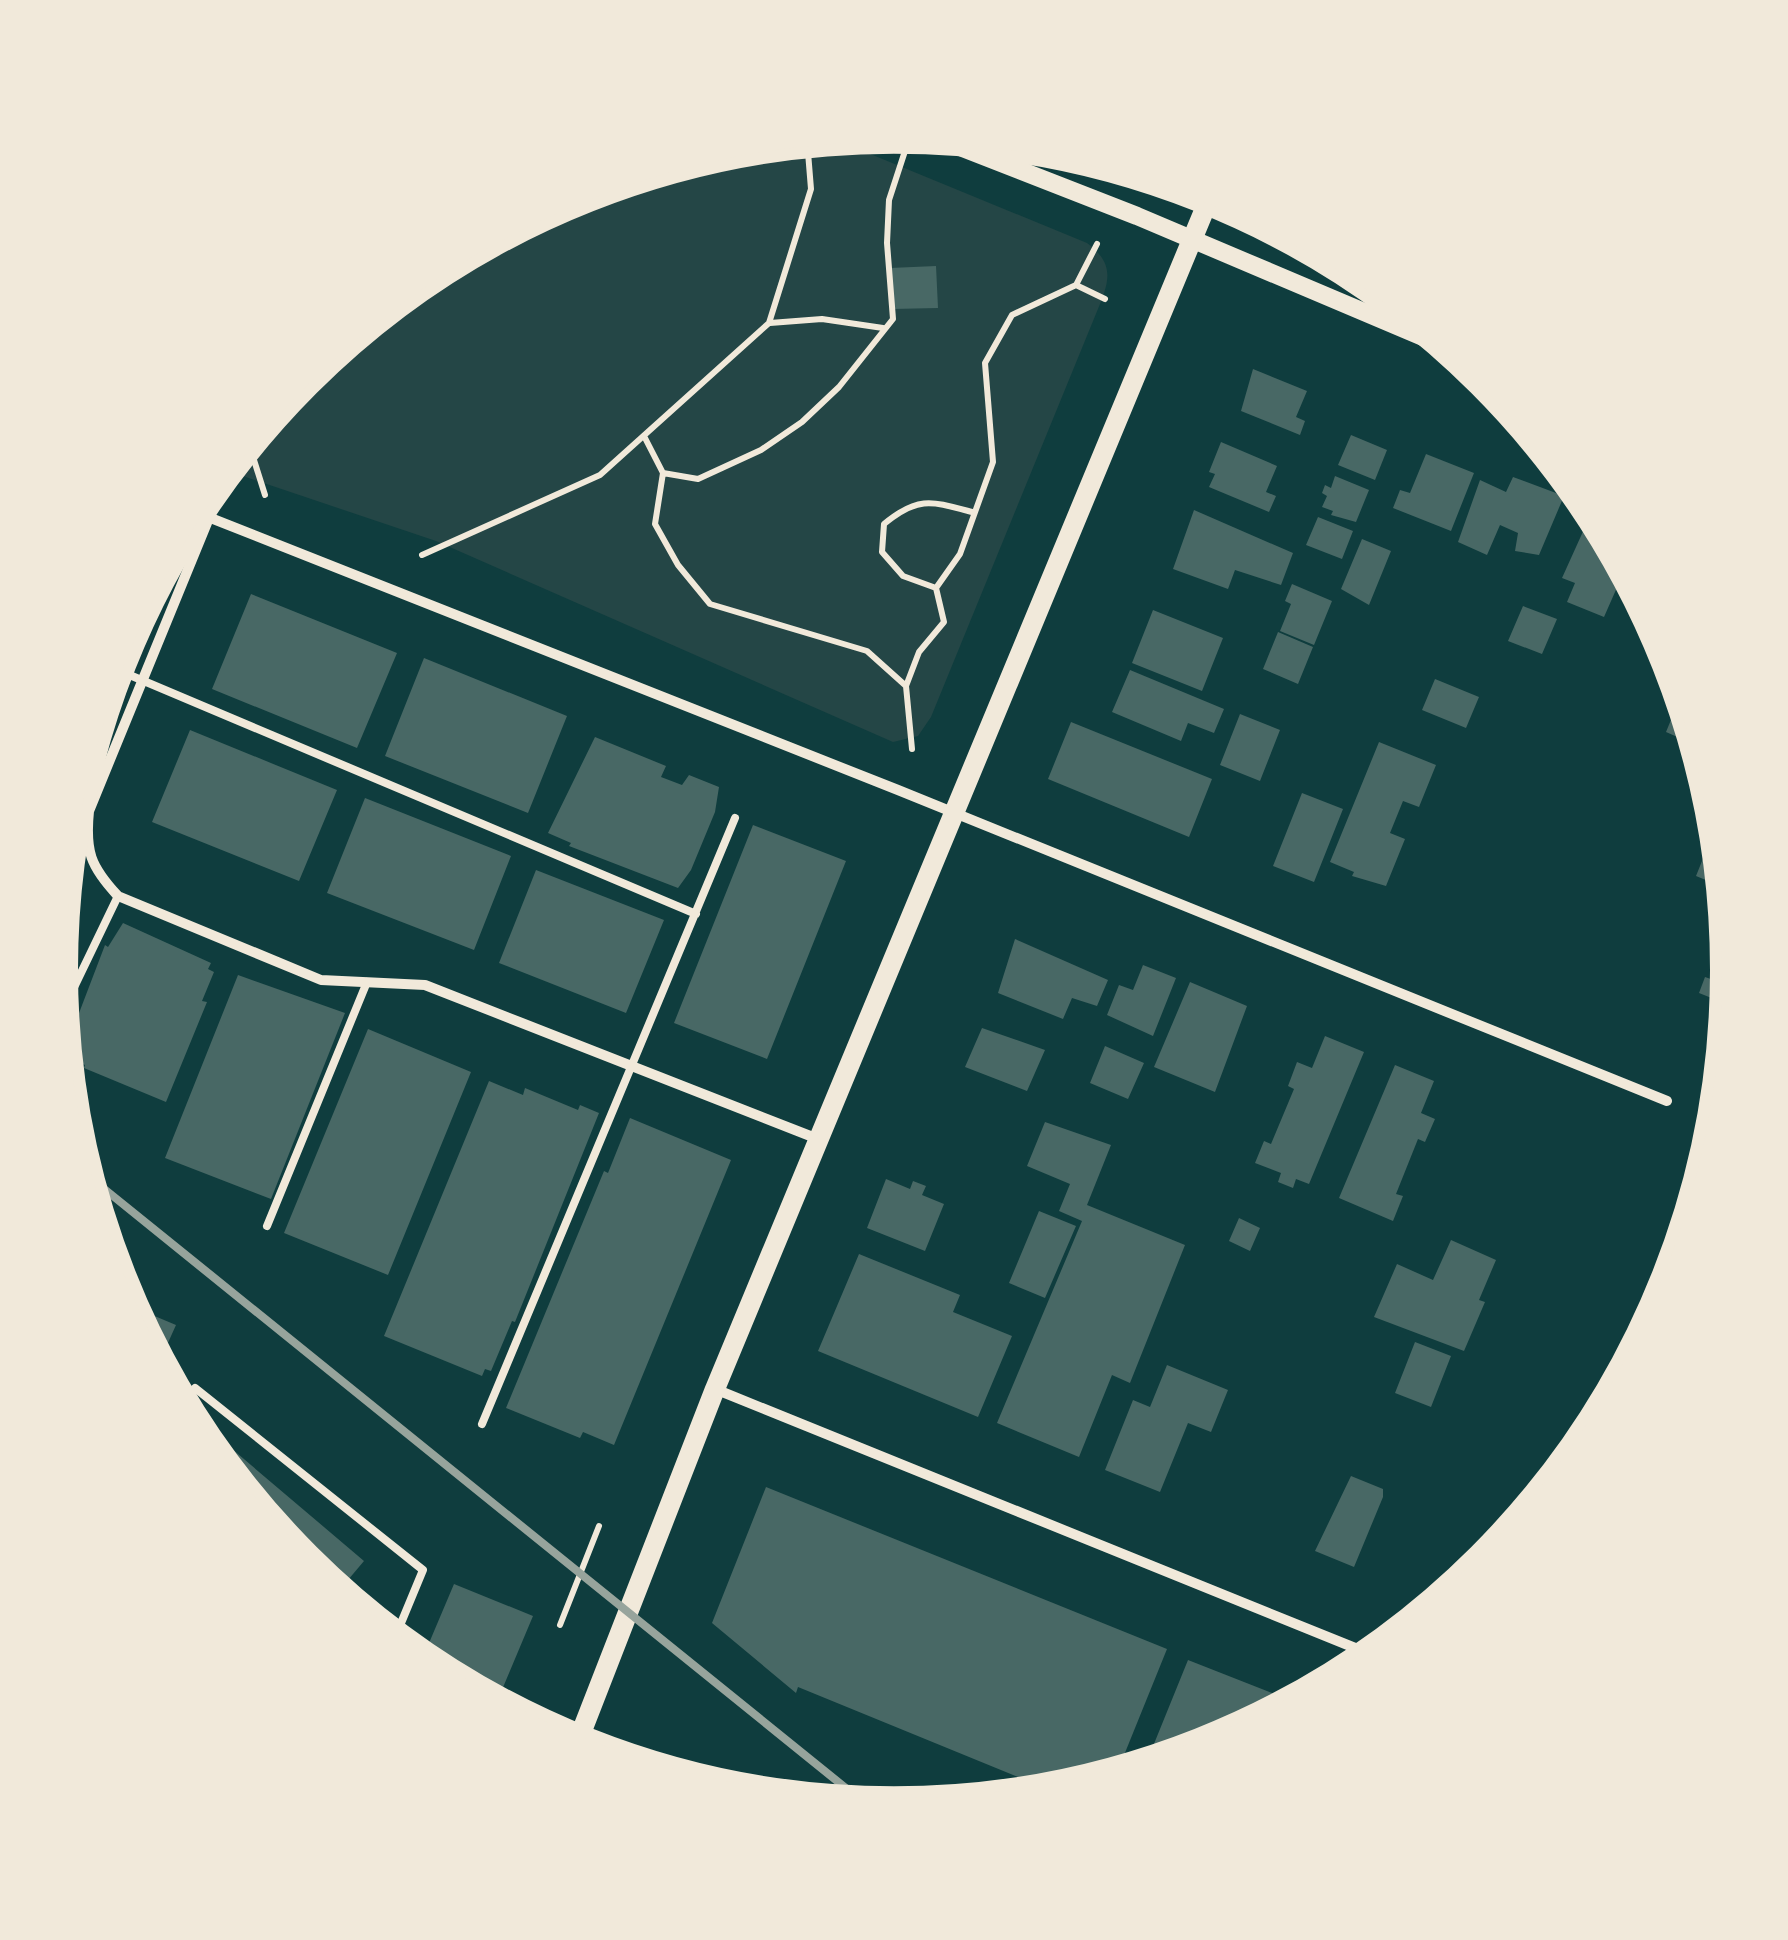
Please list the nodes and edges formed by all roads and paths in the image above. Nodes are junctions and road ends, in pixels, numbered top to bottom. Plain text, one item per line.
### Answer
1 (905, 148) edge
2 (976, 153) edge
3 (808, 154) edge
4 (1204, 210) edge
5 (1191, 242) junction
6 (1097, 244) dead end
7 (1076, 285) junction
8 (1106, 299) dead end
9 (770, 323) junction
10 (883, 328) junction
11 (1413, 333) edge
12 (644, 436) junction
13 (253, 456) edge
14 (663, 474) junction
15 (265, 494) dead end
16 (972, 512) junction
17 (210, 518) joint
18 (422, 555) dead end
19 (936, 588) junction
20 (128, 675) edge
21 (142, 681) junction
22 (906, 686) junction
23 (912, 749) dead end
24 (952, 812) junction
25 (734, 818) dead end
26 (118, 896) junction
27 (696, 914) junction
28 (367, 982) junction
29 (73, 990) edge
30 (635, 1064) junction
31 (1667, 1101) dead end
32 (819, 1139) junction
33 (267, 1226) dead end
34 (196, 1388) dead end
35 (716, 1390) junction
36 (482, 1424) dead end
37 (599, 1526) dead end
38 (560, 1625) dead end
39 (400, 1626) edge
40 (1356, 1649) edge
41 (582, 1730) edge

1 - 10 path
2 - 5 street
3 - 9 path
4 - 5 main road
5 - 11 street
5 - 24 main road
6 - 7 path
7 - 8 path
7 - 16 path
9 - 10 path
9 - 12 path
10 - 14 path
12 - 14 path
12 - 18 path
13 - 15 path
14 - 22 path
16 - 19 path
16 - 19 path
17 - 21 street
17 - 24 street
19 - 22 path
20 - 21 lane
21 - 26 street
21 - 27 lane
22 - 23 path
24 - 31 street
24 - 32 main road
25 - 27 lane
26 - 28 street
26 - 29 lane
27 - 30 lane
28 - 30 street
28 - 33 lane
30 - 32 street
30 - 36 lane
32 - 35 main road
34 - 39 lane
35 - 40 street
35 - 41 main road
37 - 38 path

